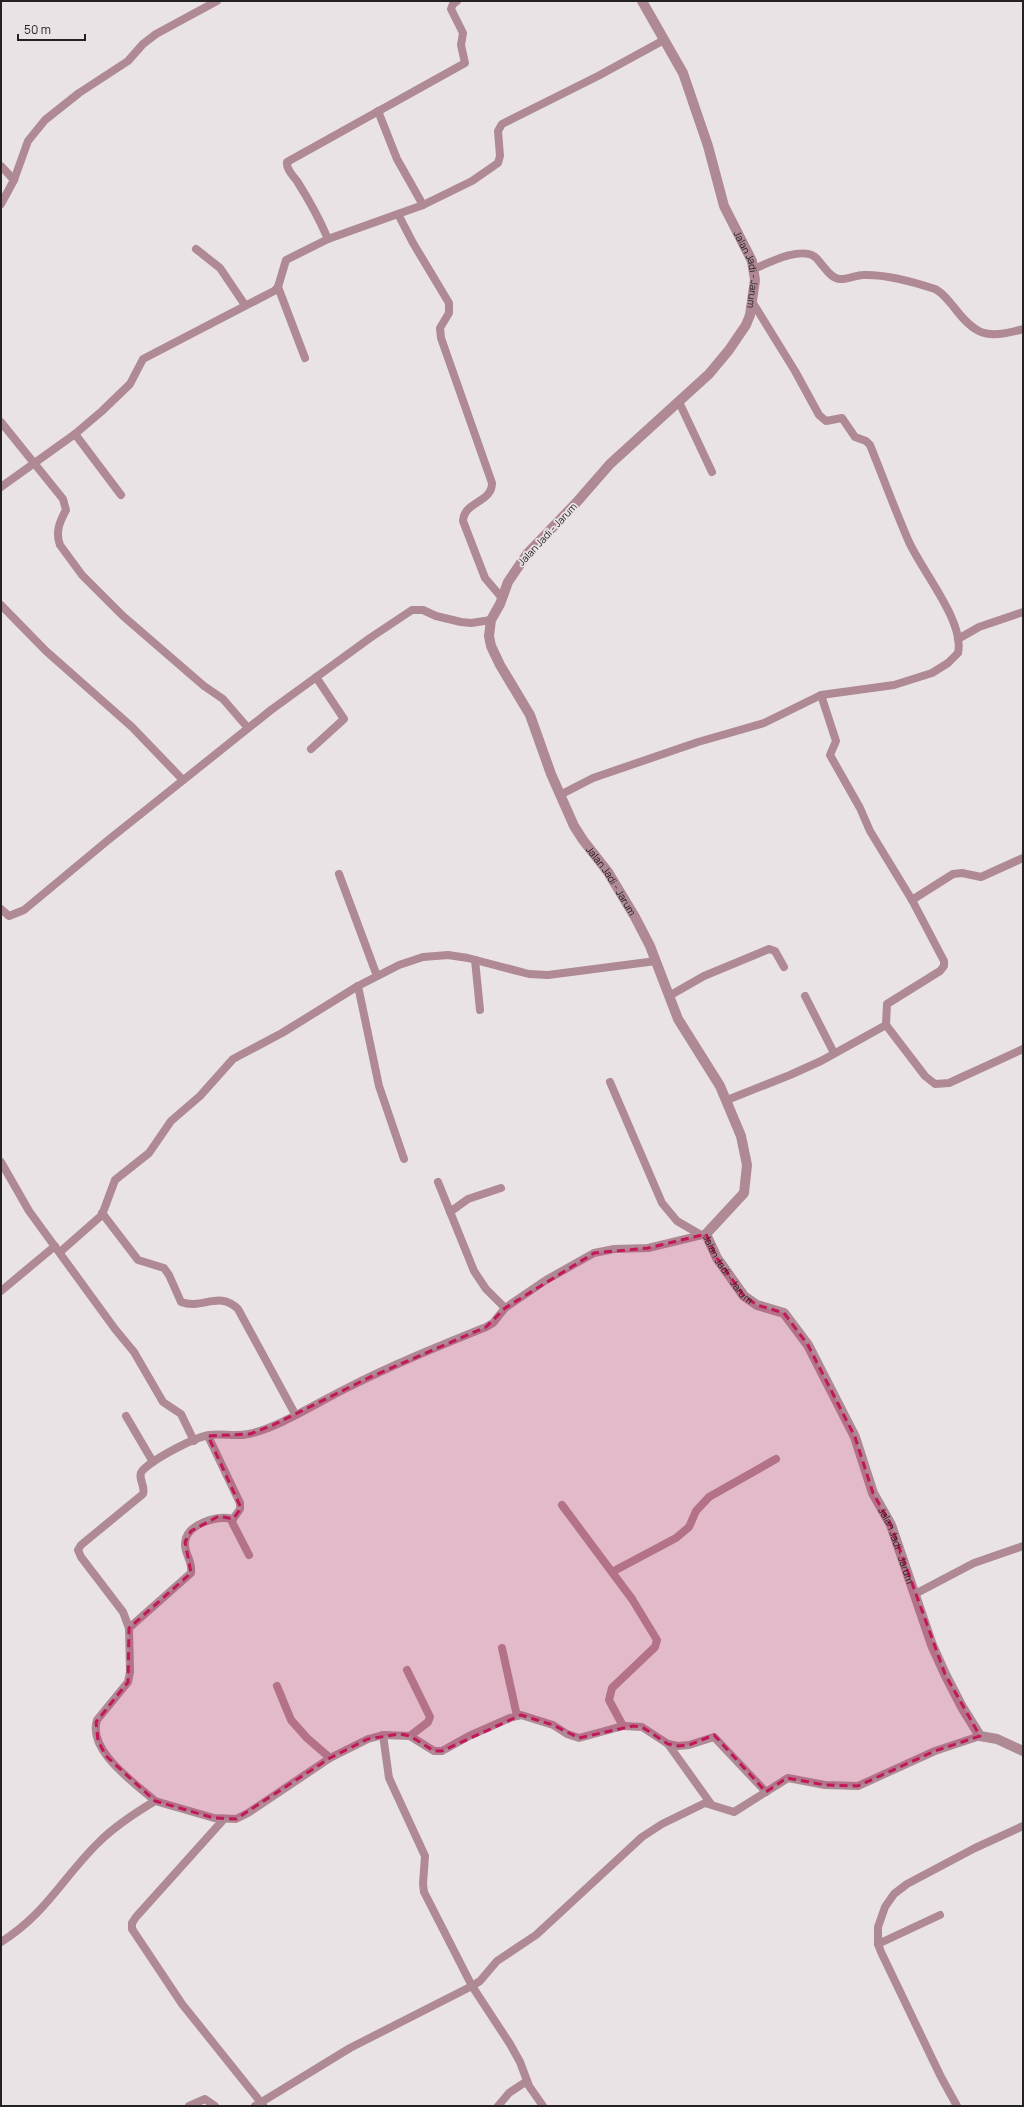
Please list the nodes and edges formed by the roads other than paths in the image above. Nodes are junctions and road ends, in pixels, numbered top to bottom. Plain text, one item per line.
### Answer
1 (217, 1) edge
2 (457, 1) edge
3 (642, 1) edge
4 (664, 40) junction
5 (378, 111) junction
6 (1, 166) edge
7 (14, 180) junction
8 (1, 204) edge
9 (423, 205) junction
10 (398, 214) junction
11 (328, 239) junction
12 (196, 249) dead end
13 (754, 269) junction
14 (278, 287) junction
15 (753, 303) junction
16 (245, 305) junction
17 (1023, 329) edge
18 (305, 358) dead end
19 (680, 402) junction
20 (1, 422) edge
21 (75, 434) junction
22 (35, 462) junction
23 (712, 472) dead end
24 (1, 487) edge
25 (121, 495) dead end
26 (502, 598) junction
27 (1, 605) edge
28 (1023, 613) edge
29 (491, 620) junction
30 (958, 639) junction
31 (316, 677) junction
32 (821, 695) junction
33 (248, 728) junction
34 (311, 749) dead end
35 (183, 780) junction
36 (560, 795) junction
37 (1023, 858) edge
38 (339, 874) dead end
39 (912, 900) junction
40 (1, 910) edge
41 (475, 960) junction
42 (656, 961) junction
43 (784, 967) dead end
44 (377, 976) junction
45 (358, 986) junction
46 (669, 996) junction
47 (805, 996) dead end
48 (480, 1010) dead end
49 (886, 1025) junction
50 (1023, 1049) edge
51 (834, 1054) junction
52 (610, 1082) dead end
53 (727, 1100) junction
54 (404, 1159) dead end
55 (1, 1162) edge
56 (438, 1182) dead end
57 (501, 1188) dead end
58 (450, 1212) junction
59 (102, 1213) junction
60 (704, 1235) junction
61 (58, 1249) junction
62 (1, 1292) edge
63 (505, 1308) junction
64 (295, 1414) junction
65 (126, 1416) dead end
66 (208, 1436) junction
67 (194, 1441) junction
68 (776, 1459) dead end
69 (153, 1462) junction
70 (562, 1505) dead end
71 (233, 1518) junction
72 (1023, 1546) edge
73 (249, 1555) dead end
74 (612, 1572) junction
75 (915, 1594) junction
76 (129, 1628) junction
77 (502, 1648) dead end
78 (407, 1670) dead end
79 (277, 1686) dead end
80 (516, 1716) junction
81 (623, 1726) junction
82 (383, 1735) junction
83 (410, 1736) junction
84 (980, 1736) junction
85 (668, 1744) junction
86 (1023, 1751) edge
87 (330, 1758) junction
88 (766, 1792) junction
89 (155, 1800) junction
90 (711, 1804) junction
91 (224, 1819) junction
92 (1023, 1826) edge
93 (940, 1915) dead end
94 (1, 1942) edge
95 (878, 1944) junction
96 (472, 1986) junction
97 (527, 2081) junction
98 (260, 2105) edge
99 (189, 2106) edge
100 (215, 2106) edge
101 (498, 2106) edge
102 (543, 2106) edge
103 (957, 2106) edge

1 - 7 street
2 - 5 street
3 - 4 street, Jalan Jadi - Jarum
4 - 9 street
4 - 13 street, Jalan Jadi - Jarum
5 - 9 street
5 - 11 street
6 - 7 street
7 - 8 street
9 - 10 street
10 - 11 street
10 - 26 street
11 - 14 street
12 - 16 street
13 - 15 street, Jalan Jadi - Jarum
13 - 17 street
14 - 16 street
14 - 18 street
15 - 19 street, Jalan Jadi - Jarum
15 - 30 street
16 - 21 street
19 - 23 street
19 - 26 street, Jalan Jadi - Jarum
20 - 22 street
21 - 22 street
21 - 25 street
22 - 24 street
22 - 33 street
26 - 29 street, Jalan Jadi - Jarum
27 - 35 street
28 - 30 street
29 - 31 street
29 - 36 street, Jalan Jadi - Jarum
30 - 32 street
31 - 33 street
31 - 34 street
32 - 36 street
32 - 39 street
33 - 35 street
35 - 40 street
36 - 42 street, Jalan Jadi - Jarum
37 - 39 street
38 - 44 street
39 - 49 street
41 - 42 street
41 - 44 street
41 - 48 street
42 - 46 street, Jalan Jadi - Jarum
43 - 46 street
44 - 45 street
45 - 54 street
45 - 59 street
46 - 53 street, Jalan Jadi - Jarum
47 - 51 street
49 - 50 street
49 - 51 street
51 - 53 street
52 - 60 street
53 - 60 street, Jalan Jadi - Jarum
55 - 61 street
56 - 58 street
57 - 58 street
58 - 63 street
59 - 61 street
59 - 64 street
60 - 63 street
60 - 75 street, Jalan Jadi - Jarum
61 - 62 street
61 - 67 street
63 - 64 street
64 - 66 street
65 - 69 street
66 - 67 street
66 - 71 street
67 - 69 street
68 - 74 street
69 - 76 street
70 - 74 street
71 - 73 street
71 - 76 street
72 - 75 street
74 - 81 street
75 - 84 street, Jalan Jadi - Jarum
76 - 89 street
77 - 80 street
78 - 83 street
79 - 87 street
80 - 81 street
80 - 83 street
81 - 85 street
82 - 83 street
82 - 87 street
82 - 96 street
84 - 86 street
84 - 88 street
85 - 88 street
85 - 90 street
87 - 91 street
88 - 90 street
89 - 91 street
89 - 94 street
90 - 96 street
91 - 98 street
92 - 95 street
93 - 95 street
95 - 103 street
96 - 97 street
96 - 98 street
97 - 101 street
97 - 102 street
99 - 100 street

